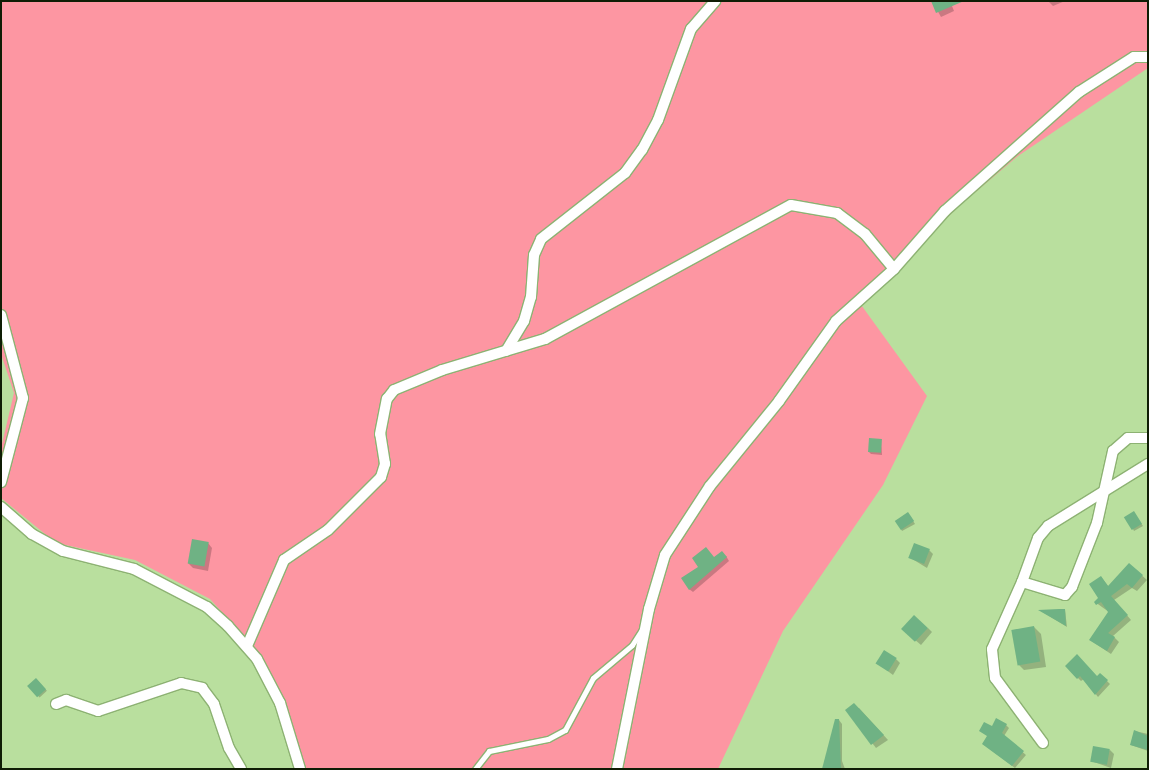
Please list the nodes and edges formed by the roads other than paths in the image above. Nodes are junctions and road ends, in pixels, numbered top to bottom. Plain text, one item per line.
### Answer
1 (715, 1) edge
2 (1148, 57) edge
3 (894, 269) junction
4 (1, 315) edge
5 (506, 351) junction
6 (1148, 438) edge
7 (1148, 464) edge
8 (1, 482) edge
9 (1104, 490) junction
10 (1, 507) edge
11 (1022, 582) junction
12 (646, 624) junction
13 (247, 646) junction
14 (56, 704) dead end
15 (1043, 743) dead end
16 (241, 769) edge
17 (300, 769) edge
18 (475, 769) edge
19 (617, 769) edge

1 - 5 street
2 - 3 street
3 - 5 street
3 - 12 street
4 - 8 street
5 - 13 street
6 - 9 street
7 - 9 street
9 - 11 street
9 - 11 street
10 - 13 street
11 - 15 street
12 - 18 lane
12 - 19 street
13 - 17 street
14 - 16 street

